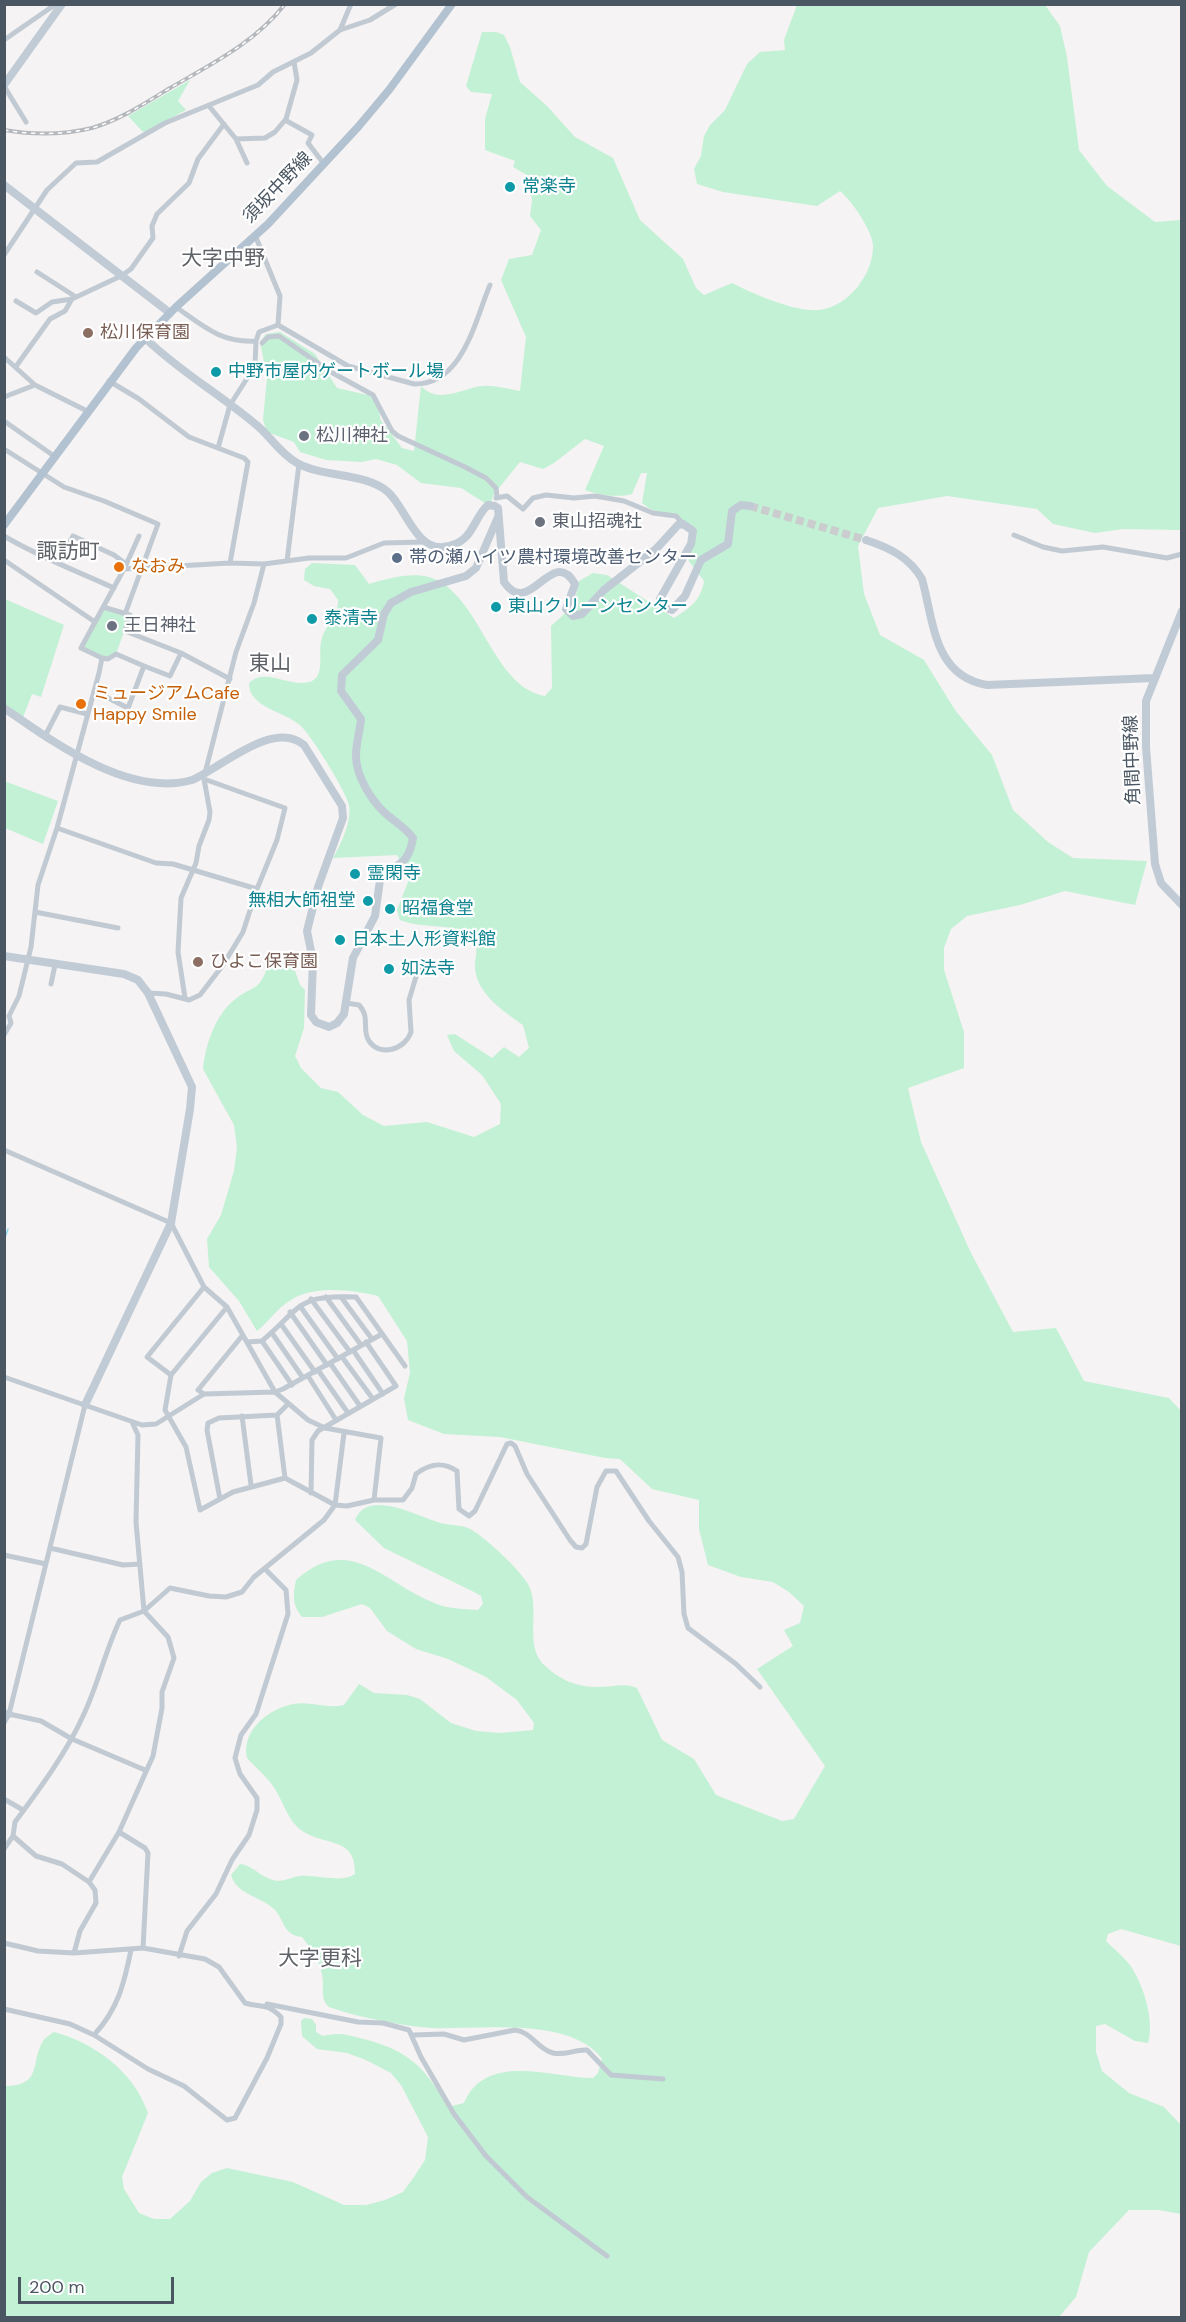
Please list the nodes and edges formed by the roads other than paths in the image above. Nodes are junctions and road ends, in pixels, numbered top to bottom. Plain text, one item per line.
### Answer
1 (351, 4) edge
2 (396, 4) edge
3 (452, 4) edge
4 (60, 6) edge
5 (340, 30) junction
6 (4, 40) edge
7 (294, 62) junction
8 (4, 85) edge
9 (209, 106) junction
10 (285, 120) junction
11 (26, 122) dead end
12 (224, 124) junction
13 (236, 139) junction
14 (247, 163) dead end
15 (324, 164) junction
16 (4, 185) edge
17 (36, 208) junction
18 (255, 235) junction
19 (4, 255) edge
20 (36, 272) dead end
21 (121, 276) junction
22 (490, 285) dead end
23 (74, 298) junction
24 (16, 301) dead end
25 (173, 310) junction
26 (278, 325) junction
27 (146, 338) junction
28 (259, 342) junction
29 (4, 357) edge
30 (16, 365) junction
31 (110, 381) junction
32 (35, 385) junction
33 (4, 397) edge
34 (230, 405) junction
35 (87, 411) junction
36 (4, 421) edge
37 (218, 448) junction
38 (4, 449) edge
39 (54, 456) junction
40 (299, 464) junction
41 (42, 475) junction
42 (496, 501) junction
43 (750, 506) dead end
44 (498, 517) junction
45 (683, 524) junction
46 (4, 525) edge
47 (1014, 535) dead end
48 (4, 536) edge
49 (139, 536) dead end
50 (866, 540) tunnel mouth
51 (424, 542) junction
52 (1182, 554) edge
53 (4, 560) edge
54 (287, 561) junction
55 (59, 562) junction
56 (230, 563) junction
57 (264, 564) junction
58 (125, 567) junction
59 (140, 568) junction
60 (114, 588) junction
61 (103, 607) junction
62 (1182, 611) edge
63 (125, 614) junction
64 (95, 621) junction
65 (181, 653) junction
66 (102, 658) junction
67 (144, 666) junction
68 (1154, 678) junction
69 (230, 679) junction
70 (94, 691) junction
71 (4, 708) edge
72 (87, 714) junction
73 (45, 736) junction
74 (75, 756) junction
75 (204, 776) junction
76 (57, 828) junction
77 (193, 870) junction
78 (258, 889) junction
79 (1182, 905) edge
80 (35, 912) junction
81 (118, 928) dead end
82 (4, 956) edge
83 (27, 961) junction
84 (56, 964) junction
85 (425, 967) dead end
86 (51, 984) dead end
87 (148, 993) junction
88 (185, 998) junction
89 (346, 1003) junction
90 (7, 1016) edge
91 (4, 1035) edge
92 (4, 1150) edge
93 (171, 1223) junction
94 (204, 1287) junction
95 (326, 1297) junction
96 (341, 1297) junction
97 (311, 1299) junction
98 (300, 1305) junction
99 (227, 1306) junction
100 (290, 1312) junction
101 (281, 1324) junction
102 (272, 1333) junction
103 (382, 1334) junction
104 (242, 1336) junction
105 (262, 1341) junction
106 (247, 1342) junction
107 (367, 1342) junction
108 (352, 1351) junction
109 (340, 1358) junction
110 (328, 1364) junction
111 (405, 1366) dead end
112 (317, 1371) junction
113 (171, 1375) junction
114 (4, 1377) edge
115 (305, 1377) junction
116 (292, 1385) junction
117 (275, 1392) junction
118 (204, 1394) junction
119 (383, 1394) junction
120 (373, 1399) junction
121 (85, 1404) junction
122 (288, 1404) junction
123 (360, 1406) junction
124 (348, 1413) junction
125 (277, 1415) junction
126 (242, 1416) junction
127 (168, 1417) junction
128 (336, 1420) junction
129 (132, 1422) junction
130 (325, 1428) junction
131 (344, 1433) junction
132 (285, 1478) junction
133 (251, 1485) junction
134 (311, 1494) junction
135 (220, 1499) junction
136 (374, 1500) junction
137 (335, 1505) junction
138 (50, 1548) junction
139 (4, 1555) edge
140 (46, 1564) junction
141 (140, 1564) junction
142 (265, 1569) junction
143 (144, 1611) junction
144 (760, 1687) dead end
145 (7, 1714) edge
146 (4, 1723) edge
147 (72, 1739) junction
148 (144, 1770) junction
149 (4, 1799) edge
150 (23, 1810) junction
151 (119, 1832) junction
152 (13, 1836) junction
153 (4, 1849) edge
154 (89, 1882) junction
155 (4, 1943) edge
156 (143, 1948) junction
157 (131, 1950) junction
158 (74, 1953) junction
159 (178, 1956) junction
160 (262, 2004) junction
161 (4, 2009) edge
162 (94, 2035) junction
163 (413, 2035) junction
164 (663, 2079) dead end
165 (607, 2256) dead end

1 - 5 street
2 - 5 street
3 - 15 main road, 須坂中野線
4 - 6 street
4 - 8 street
5 - 7 street
7 - 9 street
7 - 10 street
8 - 11 street
9 - 12 street
9 - 17 street
10 - 13 street
10 - 15 street
12 - 13 street
12 - 21 street
13 - 14 street
15 - 18 main road, 須坂中野線
16 - 17 street
17 - 19 street
17 - 21 street
18 - 25 main road, 須坂中野線
18 - 26 street
20 - 23 street
21 - 23 street
21 - 25 street
22 - 26 street
23 - 24 street
23 - 30 street
25 - 27 main road, 須坂中野線
25 - 28 street
26 - 28 street
27 - 31 main road, 須坂中野線
27 - 34 street
28 - 34 street
28 - 42 street
29 - 30 street
30 - 32 street
31 - 35 main road, 須坂中野線
31 - 37 street
32 - 33 street
32 - 35 street
34 - 37 street
34 - 40 street
35 - 39 main road, 須坂中野線
36 - 39 street
37 - 56 street
38 - 41 street
39 - 41 main road, 須坂中野線
40 - 51 street
40 - 54 street
41 - 46 main road, 須坂中野線
41 - 59 street
42 - 44 street
42 - 45 street
42 - 51 street
43 - 45 street
44 - 45 street
44 - 89 street
47 - 52 street
48 - 55 street
49 - 58 street
50 - 68 street
51 - 54 street
53 - 64 street
54 - 57 street
55 - 58 street
55 - 60 street
56 - 57 street
56 - 59 street
57 - 69 street
58 - 59 street
58 - 60 street
59 - 63 street
60 - 61 street
61 - 63 street
61 - 64 street
62 - 68 street, 角間中野線
63 - 65 street
64 - 66 street
65 - 67 street
65 - 69 street
66 - 67 street
66 - 70 street
67 - 70 street
68 - 79 street, 角間中野線
69 - 75 street
70 - 72 street
71 - 73 street
72 - 73 street
72 - 74 street
73 - 74 street
74 - 75 street
74 - 76 street
75 - 77 street
75 - 78 street
75 - 89 street
76 - 77 street
76 - 80 street
77 - 78 street
77 - 88 street
78 - 88 street
80 - 81 street
80 - 83 street
82 - 83 street
83 - 84 street
83 - 90 street
84 - 86 street
84 - 87 street
85 - 89 street
87 - 88 street
87 - 93 street
90 - 91 street
92 - 93 street
93 - 94 street
93 - 121 street
94 - 99 street
94 - 113 street
95 - 96 street
95 - 97 street
95 - 107 street
96 - 103 street
96 - 107 street
97 - 98 street
97 - 108 street
98 - 100 street
98 - 109 street
99 - 104 street
99 - 113 street
100 - 101 street
100 - 110 street
101 - 102 street
101 - 112 street
102 - 105 street
102 - 115 street
103 - 107 street
103 - 111 street
104 - 106 street
104 - 118 street
105 - 106 street
105 - 116 street
106 - 117 street
107 - 108 street
107 - 119 street
108 - 109 street
108 - 119 street
109 - 110 street
109 - 120 street
110 - 112 street
110 - 123 street
112 - 115 street
112 - 124 street
113 - 127 street
114 - 121 street
115 - 116 street
115 - 128 street
116 - 117 street
117 - 118 street
117 - 122 street
118 - 127 street
119 - 120 street
120 - 123 street
121 - 129 street
121 - 138 street
122 - 125 street
122 - 130 street
123 - 124 street
124 - 128 street
125 - 126 street
125 - 132 street
126 - 133 street
126 - 135 street
127 - 129 street
127 - 135 street
128 - 130 street
129 - 141 street
130 - 131 street
130 - 134 street
131 - 136 street
131 - 137 street
132 - 133 street
132 - 134 street
133 - 135 street
134 - 137 street
136 - 137 street
136 - 144 street
137 - 142 street
138 - 140 street
138 - 141 street
139 - 140 street
140 - 145 street
141 - 143 street
142 - 143 street
142 - 159 street
143 - 147 street
143 - 148 street
145 - 146 street
145 - 147 street
147 - 148 street
147 - 150 street
148 - 151 street
149 - 150 street
150 - 152 street
151 - 154 street
151 - 156 street
152 - 153 street
152 - 154 street
154 - 158 street
155 - 158 street
156 - 157 street
156 - 159 street
157 - 158 street
157 - 162 street
159 - 160 street
160 - 162 street
160 - 163 street
161 - 162 street
163 - 164 street
163 - 165 street

